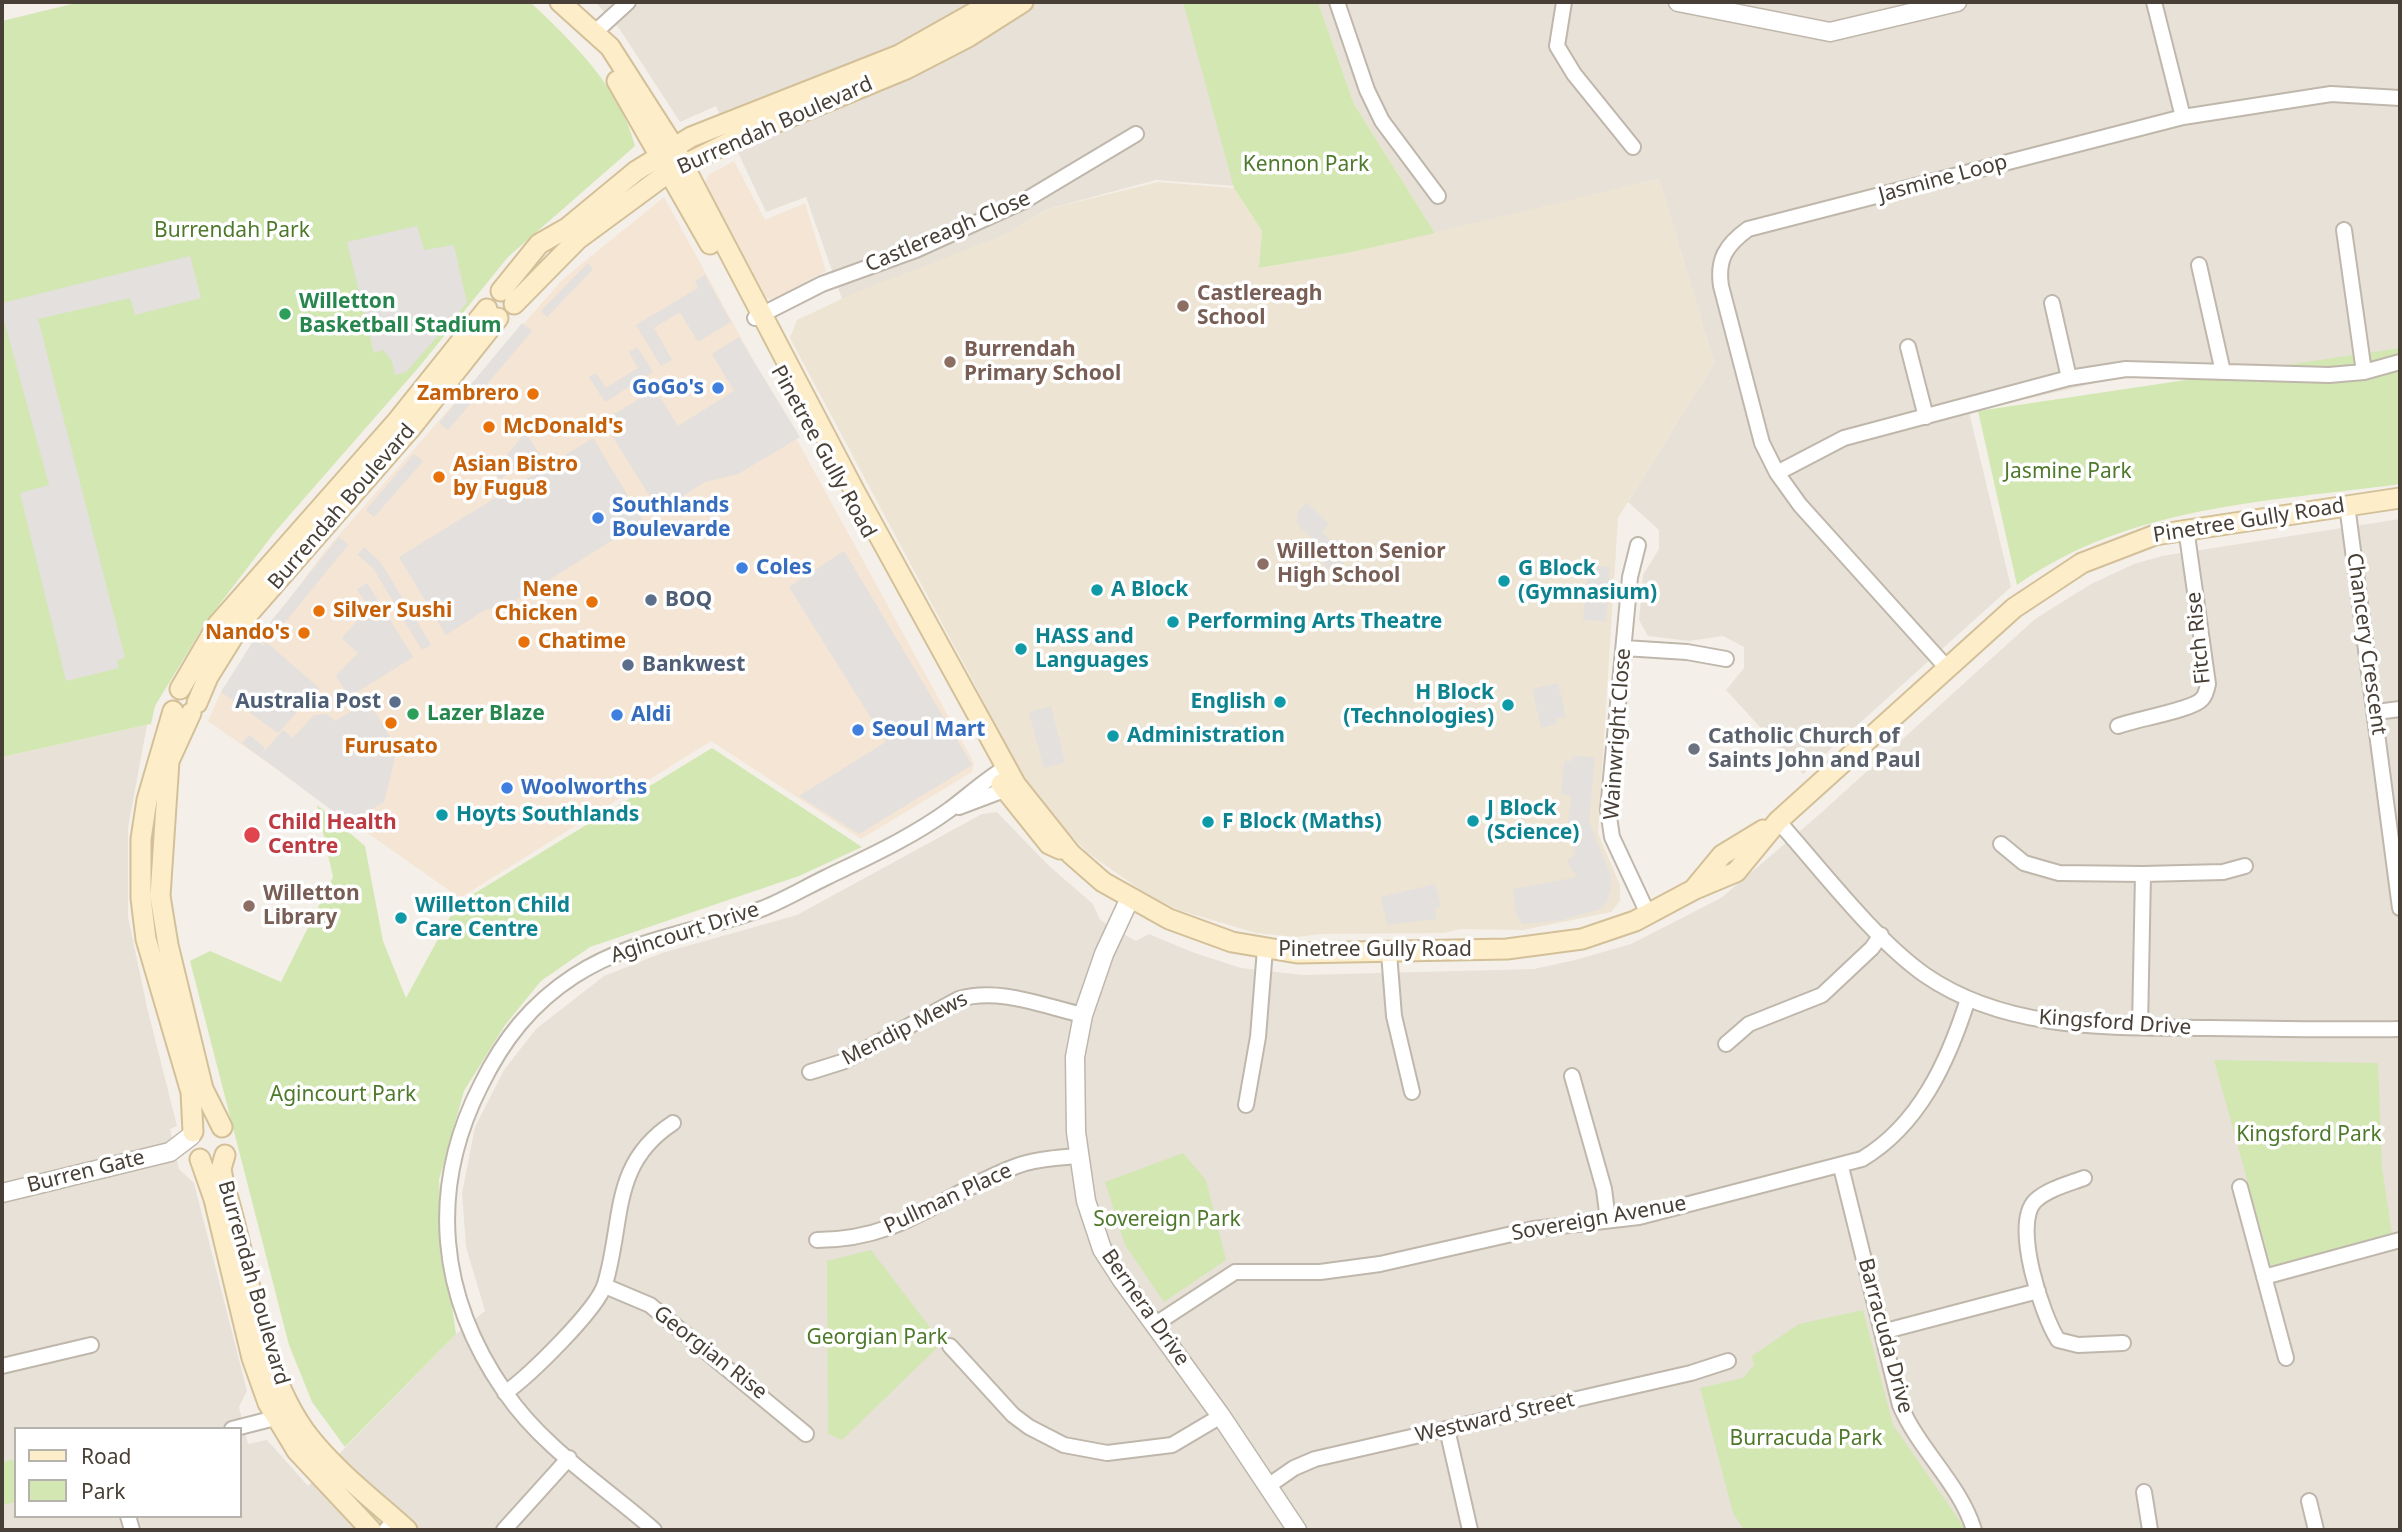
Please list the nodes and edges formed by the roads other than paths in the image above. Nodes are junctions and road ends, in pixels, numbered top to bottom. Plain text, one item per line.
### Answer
1 (560, 2) edge
2 (628, 2) edge
3 (993, 2) edge
4 (1023, 2) edge
5 (1337, 2) edge
6 (1564, 2) edge
7 (1678, 2) edge
8 (1952, 2) edge
9 (2154, 2) edge
10 (1740, 8) edge
11 (593, 34) junction
12 (2400, 98) edge
13 (2183, 117) junction
14 (1136, 134) dead end
15 (1633, 147) dead end
16 (672, 160) junction
17 (1438, 196) dead end
18 (2344, 230) dead end
19 (2199, 265) dead end
20 (2052, 303) dead end
21 (758, 317) junction
22 (1908, 347) dead end
23 (2400, 362) edge
24 (445, 372) junction
25 (2223, 372) junction
26 (2364, 372) junction
27 (2069, 378) junction
28 (1926, 417) junction
29 (1777, 474) junction
30 (2400, 498) edge
31 (2347, 505) junction
32 (2186, 528) junction
33 (1638, 545) dead end
34 (1624, 648) junction
35 (1727, 659) dead end
36 (1947, 668) junction
37 (187, 709) junction
38 (2400, 709) edge
39 (2376, 712) junction
40 (2118, 726) dead end
41 (1000, 771) junction
42 (1011, 788) junction
43 (948, 811) junction
44 (1778, 821) junction
45 (2001, 844) dead end
46 (2245, 866) dead end
47 (2143, 874) junction
48 (1130, 898) junction
49 (2400, 908) edge
50 (1649, 916) junction
51 (1881, 935) junction
52 (1265, 950) junction
53 (1389, 953) junction
54 (1968, 999) junction
55 (1083, 1015) junction
56 (2140, 1027) junction
57 (2400, 1029) edge
58 (1726, 1044) dead end
59 (810, 1072) dead end
60 (1572, 1076) dead end
61 (1412, 1092) dead end
62 (1246, 1105) dead end
63 (673, 1123) dead end
64 (222, 1127) junction
65 (192, 1134) junction
66 (170, 1152) junction
67 (225, 1155) junction
68 (1078, 1156) junction
69 (197, 1157) junction
70 (1841, 1167) junction
71 (2084, 1178) dead end
72 (2240, 1187) dead end
73 (2, 1193) edge
74 (1608, 1220) junction
75 (817, 1240) dead end
76 (2400, 1240) edge
77 (2264, 1277) junction
78 (605, 1286) junction
79 (2038, 1291) junction
80 (1154, 1325) junction
81 (1882, 1332) junction
82 (2123, 1343) dead end
83 (91, 1345) dead end
84 (950, 1346) dead end
85 (2286, 1358) dead end
86 (1728, 1361) dead end
87 (2, 1366) edge
88 (505, 1393) junction
89 (283, 1412) junction
90 (1221, 1416) junction
91 (238, 1427) edge
92 (1447, 1429) junction
93 (806, 1434) dead end
94 (569, 1458) junction
95 (1268, 1486) junction
96 (2144, 1492) dead end
97 (2309, 1501) dead end
98 (396, 1527) edge
99 (371, 1530) edge
100 (504, 1530) edge
101 (654, 1530) edge
102 (1297, 1530) edge
103 (1470, 1530) edge
104 (1974, 1530) edge
105 (2150, 1530) edge
106 (2316, 1530) edge

1 - 11 main road, Pinetree Gully Road
2 - 11 street
3 - 16 main road, Burrendah Boulevard
4 - 16 main road, Burrendah Boulevard
5 - 17 street
6 - 15 street
7 - 10 street
8 - 10 street
9 - 13 street
11 - 16 main road, Pinetree Gully Road
12 - 13 street, Jasmine Loop
13 - 29 street, Jasmine Loop
14 - 21 street, Castlereagh Close
16 - 21 main road, Pinetree Gully Road
16 - 24 main road, Burrendah Boulevard
16 - 41 main road, Pinetree Gully Road
18 - 26 street
19 - 25 street
20 - 27 street
21 - 41 main road, Pinetree Gully Road
22 - 28 street
23 - 26 street
24 - 37 main road, Burrendah Boulevard
24 - 37 main road, Burrendah Boulevard
25 - 26 street
25 - 27 street
27 - 28 street
28 - 29 street
29 - 36 street, Jasmine Loop
30 - 31 main road, Pinetree Gully Road
31 - 32 main road, Pinetree Gully Road
31 - 39 street, Chancery Crescent
32 - 36 main road, Pinetree Gully Road
32 - 40 street, Fitch Rise
33 - 34 street, Wainwright Close
34 - 35 street
34 - 50 street, Wainwright Close
36 - 44 main road, Pinetree Gully Road
37 - 64 main road, Burrendah Boulevard
37 - 65 main road, Burrendah Boulevard
38 - 39 street
39 - 49 street, Chancery Crescent
41 - 42 main road, Pinetree Gully Road
41 - 43 street, Agincourt Drive
42 - 43 street, Agincourt Drive
42 - 48 main road, Pinetree Gully Road
43 - 88 street, Agincourt Drive
44 - 50 main road, Pinetree Gully Road
44 - 51 street, Kingsford Drive
45 - 47 street
46 - 47 street
47 - 56 street
48 - 52 main road, Pinetree Gully Road
48 - 55 street, Bernera Drive
50 - 53 main road, Pinetree Gully Road
51 - 54 street, Kingsford Drive
51 - 58 street
52 - 53 main road, Pinetree Gully Road
52 - 62 street
53 - 61 street
54 - 56 street, Kingsford Drive
54 - 70 street, Sovereign Avenue
55 - 59 street, Mendip Mews
55 - 68 street, Bernera Drive
56 - 57 street, Kingsford Drive
60 - 74 street
63 - 78 street
64 - 65 main road
64 - 67 main road
65 - 66 street, Burren Gate
65 - 69 main road
66 - 69 street, Burren Gate
66 - 73 street, Burren Gate
67 - 69 main road
67 - 89 main road, Burrendah Boulevard
68 - 75 street, Pullman Place
68 - 80 street, Bernera Drive
69 - 89 main road, Burrendah Boulevard
70 - 74 street, Sovereign Avenue
70 - 81 street, Barracuda Drive
71 - 79 street
72 - 77 street
74 - 80 street, Sovereign Avenue
76 - 77 street
77 - 85 street
78 - 88 street
78 - 93 street, Georgian Rise
79 - 81 street
79 - 82 street
80 - 90 street, Bernera Drive
81 - 104 street, Barracuda Drive
83 - 87 street
84 - 90 street
86 - 92 street, Westward Street
88 - 94 street, Agincourt Drive
89 - 91 street
89 - 98 main road, Burrendah Boulevard
89 - 99 main road, Burrendah Boulevard
90 - 95 street, Bernera Drive
92 - 95 street, Westward Street
92 - 103 street
94 - 100 street
94 - 101 street, Agincourt Drive
95 - 102 street, Bernera Drive
96 - 105 street
97 - 106 street

